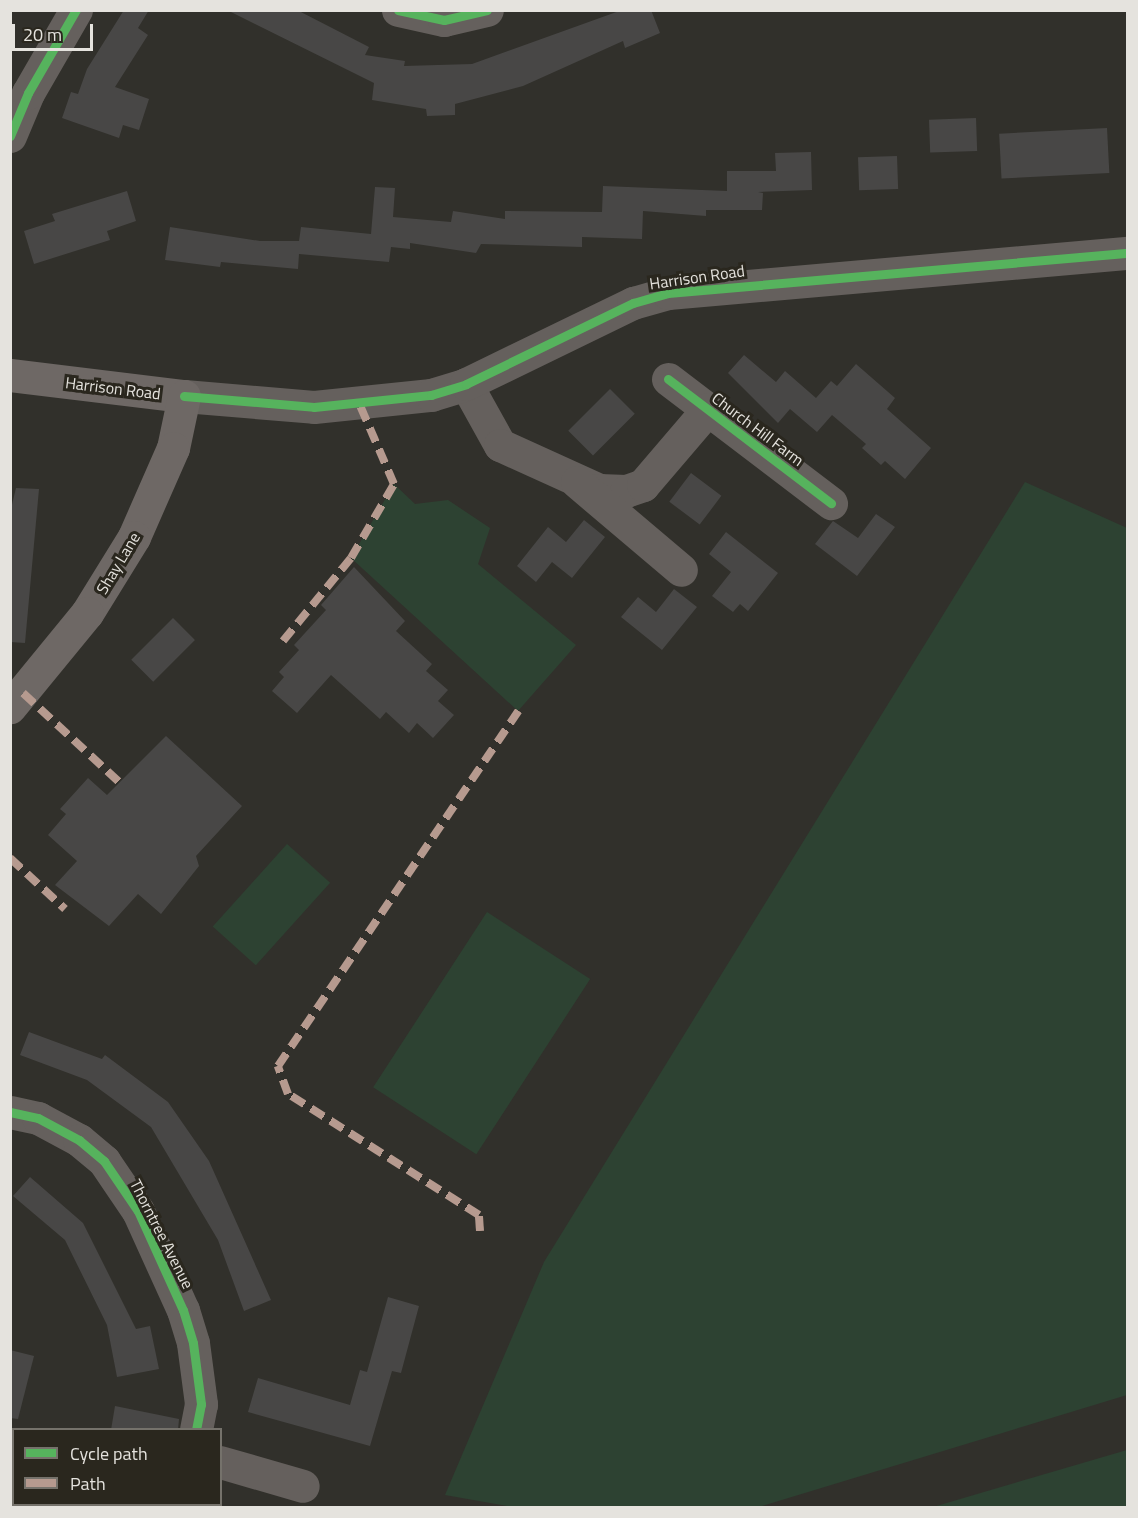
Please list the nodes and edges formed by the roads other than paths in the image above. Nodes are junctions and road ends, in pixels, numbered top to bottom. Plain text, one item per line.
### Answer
1 (76, 10) edge
2 (398, 10) edge
3 (487, 10) edge
4 (10, 136) edge
5 (1128, 253) edge
6 (10, 375) edge
7 (668, 379) dead end
8 (466, 384) junction
9 (184, 396) junction
10 (708, 409) junction
11 (575, 481) junction
12 (831, 502) dead end
13 (681, 570) dead end
14 (11, 706) edge
15 (10, 1112) edge
16 (196, 1428) edge
17 (222, 1463) edge
18 (303, 1486) dead end

1 - 4 street
2 - 3 street
5 - 8 street, Harrison Road
6 - 9 main road, Harrison Road
7 - 10 street, Church Hill Farm
8 - 9 street, Harrison Road
8 - 11 street, Church Hill Farm
9 - 14 main road, Shay Lane
10 - 11 street, Church Hill Farm
10 - 12 street, Church Hill Farm
11 - 13 street, Church Hill Farm
15 - 16 street, Thorntree Avenue
17 - 18 street

